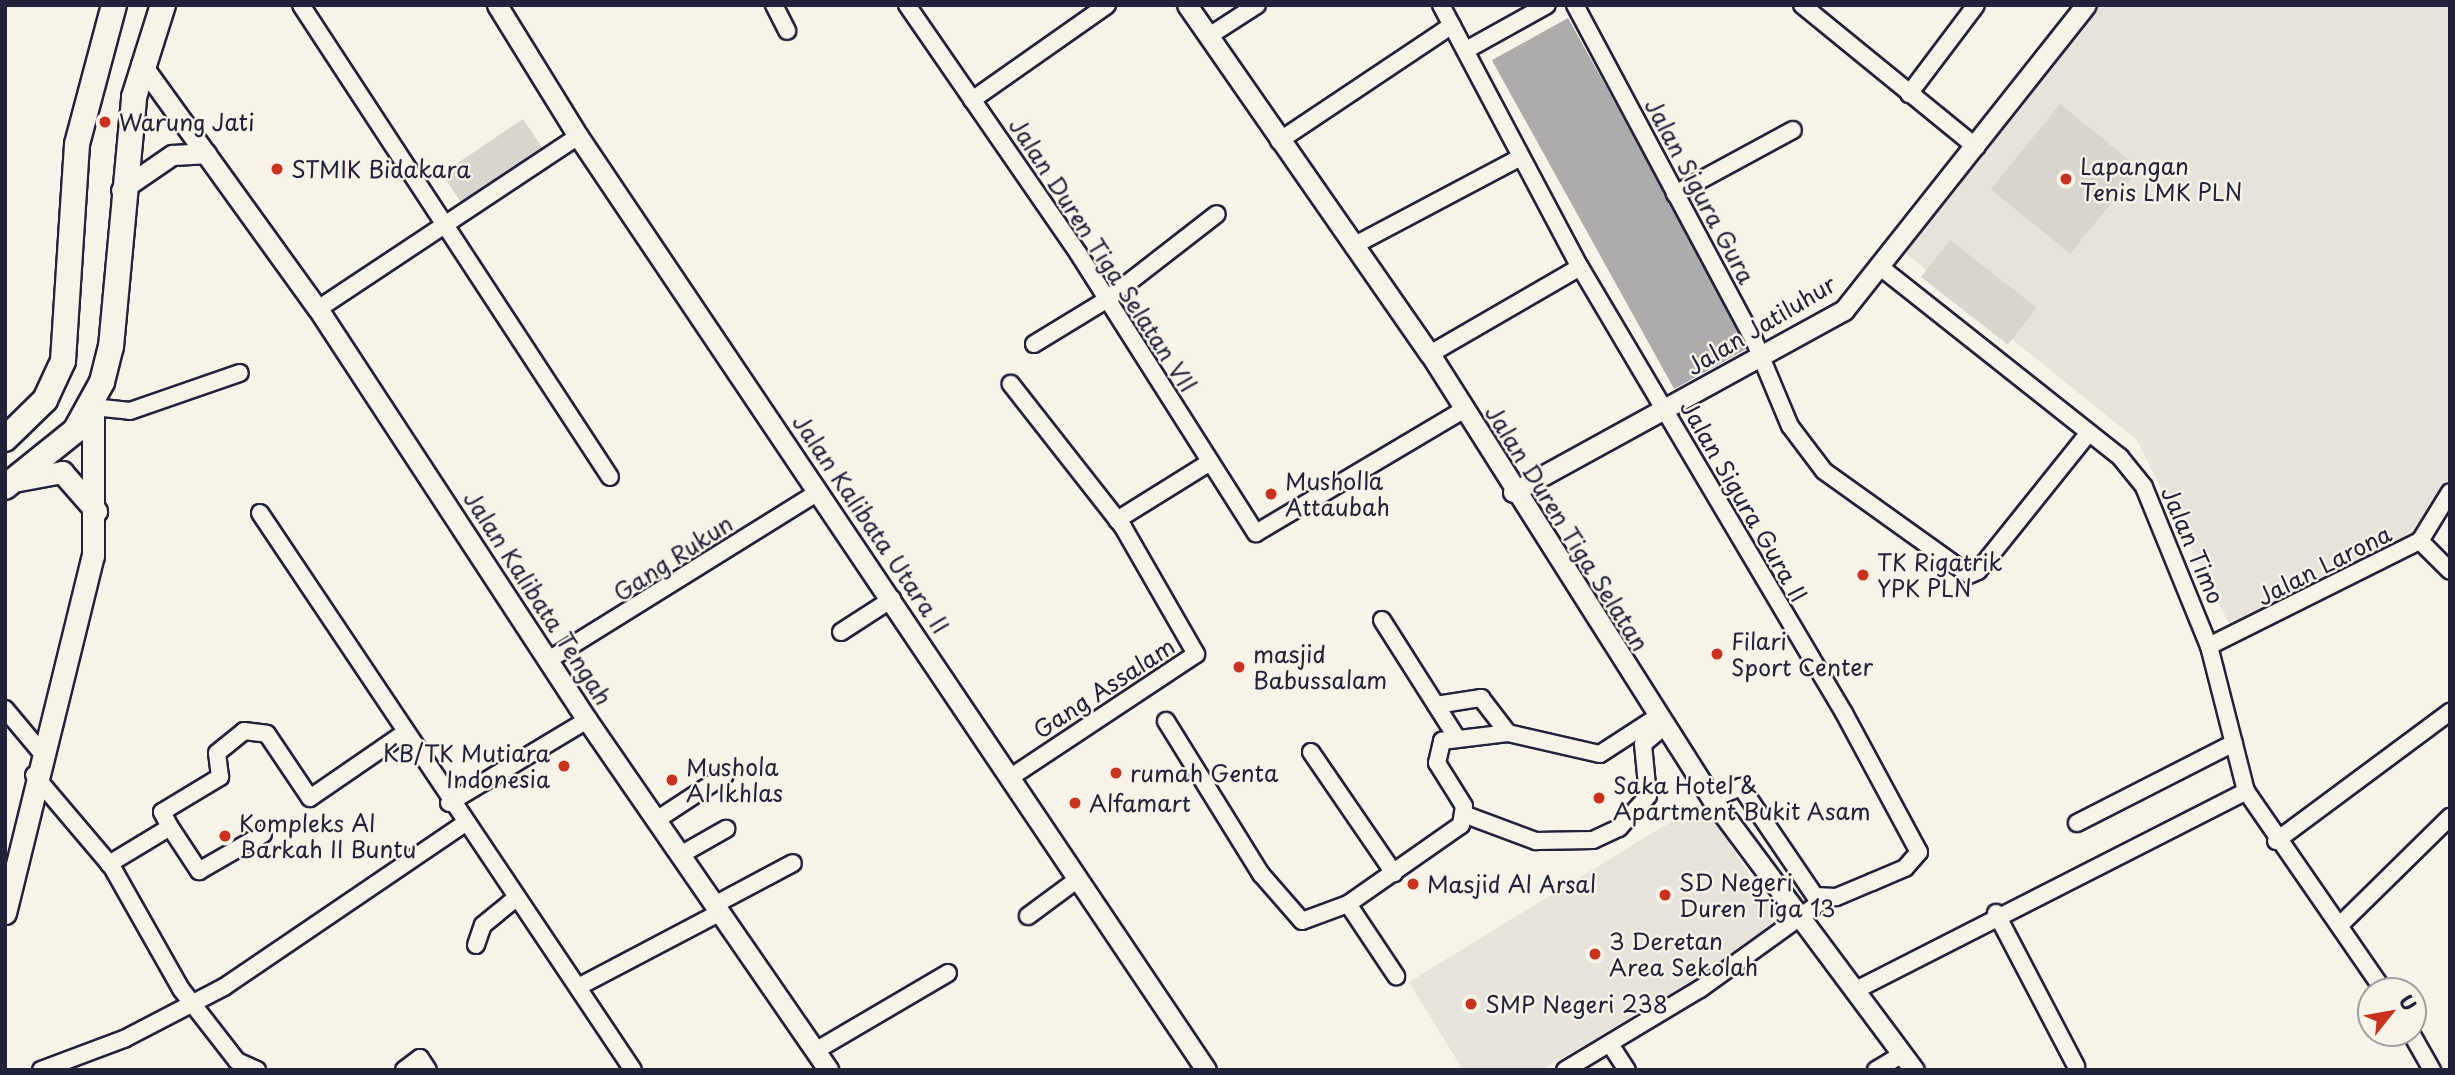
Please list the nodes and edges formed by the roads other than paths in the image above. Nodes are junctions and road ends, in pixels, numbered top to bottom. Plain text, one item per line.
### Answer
1 (114, 5) edge
2 (163, 5) edge
3 (301, 5) edge
4 (497, 5) edge
5 (774, 5) edge
6 (907, 5) edge
7 (1107, 5) edge
8 (1187, 5) edge
9 (1257, 5) edge
10 (1441, 5) edge
11 (1547, 5) edge
12 (1575, 5) edge
13 (1802, 5) edge
14 (1976, 5) edge
15 (2086, 5) edge
16 (1452, 25) junction
17 (788, 30) dead end
18 (1209, 36) junction
19 (1468, 49) junction
20 (141, 64) junction
21 (1909, 94) junction
22 (972, 100) junction
23 (1794, 130) dead end
24 (578, 136) junction
25 (1279, 141) junction
26 (1976, 148) junction
27 (206, 153) junction
28 (1520, 158) junction
29 (121, 190) junction
30 (1675, 194) junction
31 (1217, 214) dead end
32 (443, 225) junction
33 (1353, 246) junction
34 (1879, 266) junction
35 (1580, 267) junction
36 (1106, 300) junction
37 (318, 309) junction
38 (1034, 344) dead end
39 (1758, 353) junction
40 (1430, 354) junction
41 (240, 373) dead end
42 (1011, 384) dead end
43 (93, 407) junction
44 (1465, 409) junction
45 (1666, 412) junction
46 (2087, 435) junction
47 (5, 439) edge
48 (1210, 462) junction
49 (610, 477) dead end
50 (11, 484) edge
51 (818, 492) junction
52 (1513, 492) junction
53 (2450, 492) edge
54 (97, 513) junction
55 (260, 513) dead end
56 (1117, 520) junction
57 (2420, 541) junction
58 (2450, 571) edge
59 (892, 599) junction
60 (1382, 620) dead end
61 (841, 632) dead end
62 (2209, 646) junction
63 (550, 659) junction
64 (1436, 705) junction
65 (5, 709) edge
66 (2450, 712) edge
67 (587, 720) junction
68 (1166, 721) dead end
69 (1660, 722) junction
70 (1508, 733) junction
71 (403, 734) junction
72 (1455, 735) junction
73 (1631, 737) junction
74 (2234, 743) junction
75 (41, 752) junction
76 (1311, 752) dead end
77 (1644, 756) junction
78 (34, 775) junction
79 (725, 775) dead end
80 (1011, 776) junction
81 (2246, 791) junction
82 (1712, 799) junction
83 (449, 803) junction
84 (1466, 815) junction
85 (2450, 817) edge
86 (659, 819) junction
87 (2077, 823) dead end
88 (464, 824) junction
89 (170, 827) junction
90 (726, 830) dead end
91 (263, 834) dead end
92 (2276, 841) junction
93 (682, 854) junction
94 (793, 863) dead end
95 (109, 864) junction
96 (1394, 873) junction
97 (1079, 879) junction
98 (516, 898) junction
99 (1826, 898) junction
100 (6, 902) edge
101 (1348, 904) junction
102 (718, 908) junction
103 (1996, 913) junction
104 (1028, 916) dead end
105 (1800, 923) junction
106 (2341, 924) junction
107 (476, 945) dead end
108 (948, 973) dead end
109 (1395, 976) dead end
110 (2375, 977) edge
111 (578, 987) junction
112 (1856, 990) junction
113 (195, 1000) junction
114 (1610, 1044) junction
115 (2419, 1047) edge
116 (815, 1051) junction
117 (1908, 1062) edge
118 (424, 1064) edge
119 (2076, 1066) dead end
120 (41, 1070) edge
121 (257, 1070) edge
122 (404, 1070) edge
123 (633, 1070) edge
124 (828, 1070) edge
125 (1206, 1070) edge
126 (1565, 1070) edge
127 (1627, 1070) edge
128 (1876, 1070) edge
129 (2432, 1070) edge

1 - 47 main road
2 - 20 main road
3 - 32 street
4 - 24 street, Jalan Kalibata Utara II
5 - 17 street
6 - 22 street, Jalan Duren Tiga Selatan VII
7 - 22 street
8 - 18 street, Jalan Duren Tiga Selatan
9 - 18 street
10 - 16 street, Jalan Sigura Gura II
11 - 19 street
12 - 30 street, Jalan Sigura Gura
13 - 21 street
14 - 21 street
15 - 26 street, Jalan Jatiluhur
16 - 19 street, Jalan Sigura Gura II
16 - 25 street
18 - 25 street, Jalan Duren Tiga Selatan
19 - 28 street, Jalan Sigura Gura II
20 - 27 street, Jalan Kalibata Tengah
20 - 29 main road
21 - 26 street
22 - 36 street, Jalan Duren Tiga Selatan VII
23 - 30 street
24 - 32 street
24 - 51 street, Jalan Kalibata Utara II
25 - 33 street, Jalan Duren Tiga Selatan
26 - 34 street, Jalan Jatiluhur
27 - 29 street
27 - 37 street, Jalan Kalibata Tengah
28 - 33 street
28 - 35 street, Jalan Sigura Gura II
29 - 43 main road
30 - 39 street, Jalan Sigura Gura
31 - 36 street
32 - 37 street
32 - 49 street
33 - 40 street, Jalan Duren Tiga Selatan
34 - 39 street, Jalan Jatiluhur
34 - 46 street, Jalan Timo
35 - 40 street
35 - 45 street, Jalan Sigura Gura II
36 - 38 street
36 - 48 street, Jalan Duren Tiga Selatan VII
37 - 63 street, Jalan Kalibata Tengah
39 - 45 street, Jalan Jatiluhur
39 - 46 street, Jalan Sigura Gura
40 - 44 street, Jalan Duren Tiga Selatan
41 - 43 street
42 - 56 street
43 - 50 main road
43 - 54 main road
44 - 48 street, Jalan Duren Tiga Selatan VII
44 - 52 street, Jalan Duren Tiga Selatan
45 - 52 street, Jalan Jatiluhur
45 - 99 street, Jalan Sigura Gura II
46 - 62 street, Jalan Timo
48 - 56 street
50 - 54 main road
51 - 59 street, Jalan Kalibata Utara II
51 - 63 street, Gang Rukun
52 - 69 street, Jalan Duren Tiga Selatan
53 - 57 street, Jalan Larona
54 - 75 main road
55 - 71 street
56 - 80 street, Gang Assalam
57 - 58 street, Jalan Larona
57 - 62 street, Jalan Larona
59 - 61 street
59 - 80 street, Jalan Kalibata Utara II
60 - 64 street
62 - 74 street, Jalan Timo
63 - 67 street, Jalan Kalibata Tengah
64 - 70 street
64 - 72 street
65 - 75 street
66 - 92 street
67 - 83 street
67 - 86 street, Jalan Kalibata Tengah
68 - 101 street
69 - 73 street
69 - 77 street
69 - 82 street, Jalan Duren Tiga Selatan
70 - 72 street
70 - 73 street
71 - 83 street
71 - 89 street
72 - 84 street
73 - 77 street
74 - 81 street, Jalan Timo
74 - 87 street
75 - 78 main road
76 - 96 street
77 - 84 street
78 - 95 street
78 - 100 main road
79 - 86 street
80 - 97 street, Jalan Kalibata Utara II
81 - 92 street, Jalan Timo
81 - 103 street
82 - 99 street
82 - 105 street, Jalan Duren Tiga Selatan
83 - 88 street
84 - 96 street
85 - 106 street
86 - 93 street, Jalan Kalibata Tengah
88 - 98 street
88 - 113 street
89 - 91 street
89 - 95 street
90 - 93 street
92 - 106 street, Jalan Timo
93 - 102 street, Jalan Kalibata Tengah
94 - 102 street
95 - 113 street
96 - 101 street
97 - 104 street
97 - 125 street, Jalan Kalibata Utara II
98 - 107 street
98 - 111 street
99 - 105 street, Jalan Sigura Gura II
101 - 109 street
102 - 111 street
102 - 116 street, Jalan Kalibata Tengah
103 - 112 street
103 - 119 street
105 - 112 street, Jalan Duren Tiga Selatan
105 - 114 street, Jalan Sigura Gura II
106 - 110 street, Jalan Timo
108 - 116 street
111 - 123 street
112 - 117 street, Jalan Duren Tiga Selatan
113 - 120 street
113 - 121 street
114 - 126 street, Jalan Sigura Gura II
114 - 127 street
115 - 129 street
116 - 124 street, Jalan Kalibata Tengah
117 - 128 street
118 - 122 street

